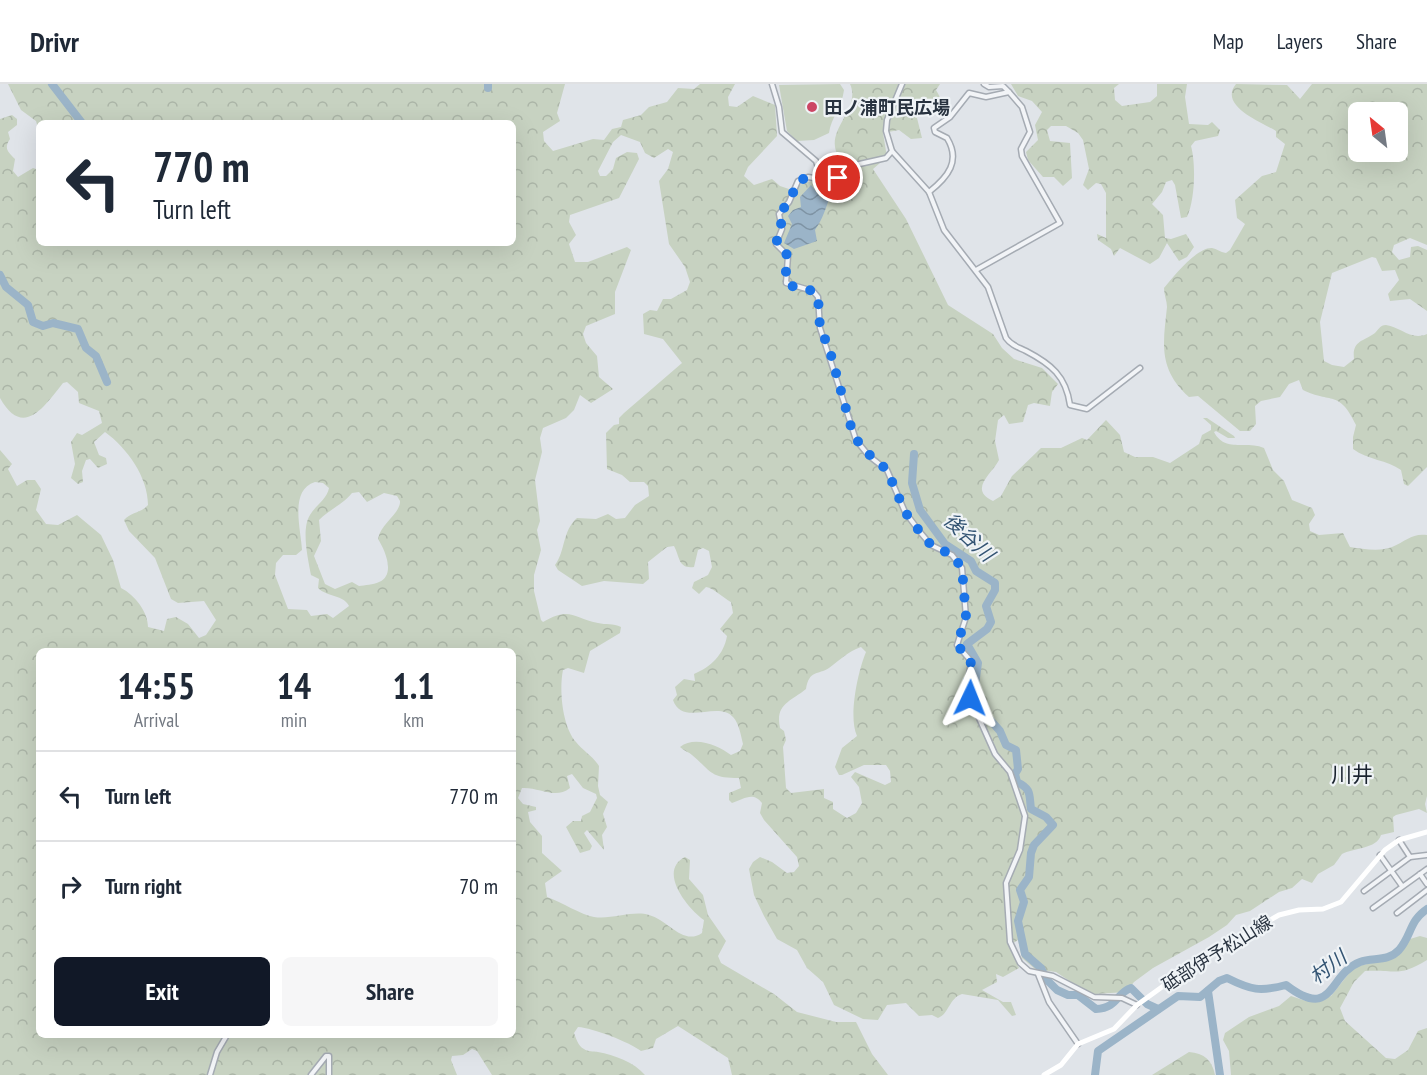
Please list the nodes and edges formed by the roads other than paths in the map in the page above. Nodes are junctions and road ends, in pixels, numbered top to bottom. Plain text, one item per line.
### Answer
1 (772, 84) edge
2 (902, 84) edge
3 (984, 84) edge
4 (1009, 92) junction
5 (892, 151) junction
6 (821, 178) junction
7 (929, 192) junction
8 (976, 270) junction
9 (1140, 368) dead end
10 (1427, 832) edge
11 (1398, 840) junction
12 (1380, 855) junction
13 (1427, 855) edge
14 (1410, 857) junction
15 (1427, 868) edge
16 (1391, 871) junction
17 (1420, 874) junction
18 (1427, 884) edge
19 (1402, 886) junction
20 (1427, 890) edge
21 (1364, 891) dead end
22 (1373, 908) dead end
23 (1397, 913) dead end
24 (1038, 974) junction
25 (1137, 1005) junction
26 (225, 1038) edge
27 (1078, 1044) junction
28 (210, 1075) edge
29 (311, 1075) edge
30 (329, 1075) edge
31 (1044, 1075) edge

1 - 6 street
2 - 5 street
3 - 4 street
4 - 7 street
4 - 8 street
5 - 6 street
5 - 7 street
6 - 24 street
7 - 8 street
8 - 9 street
10 - 11 main road, 砥部伊予松山線
11 - 12 main road, 砥部伊予松山線
11 - 14 street
12 - 16 street
12 - 25 main road, 砥部伊予松山線
13 - 14 street
14 - 16 street
15 - 17 street
16 - 19 street
16 - 21 street
17 - 18 street
17 - 19 street
19 - 22 street
20 - 23 street
24 - 25 street
24 - 27 street
25 - 27 main road, 砥部伊予松山線
26 - 28 street
27 - 31 main road, 砥部伊予松山線
29 - 30 street

